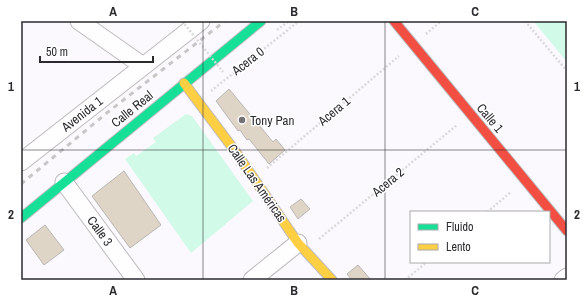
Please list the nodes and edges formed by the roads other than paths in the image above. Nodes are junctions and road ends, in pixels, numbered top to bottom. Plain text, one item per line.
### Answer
1 (79, 21) edge
2 (201, 21) edge
3 (261, 21) edge
4 (394, 21) edge
5 (143, 66) junction
6 (184, 83) junction
7 (21, 162) edge
8 (64, 182) junction
9 (21, 218) edge
10 (567, 231) edge
11 (302, 247) junction
12 (567, 277) edge
13 (136, 280) edge
14 (252, 280) edge
15 (332, 280) edge
16 (563, 280) edge

1 - 5 street
2 - 5 street, Avenida 1
3 - 6 street, Calle Real
4 - 10 street, Calle 1
5 - 7 street, Avenida 1
6 - 8 street, Calle Real
6 - 11 street, Calle Las Américas
8 - 9 street, Calle Real
8 - 13 street, Calle 3
11 - 14 street
11 - 15 street, Calle Las Américas
12 - 16 street

